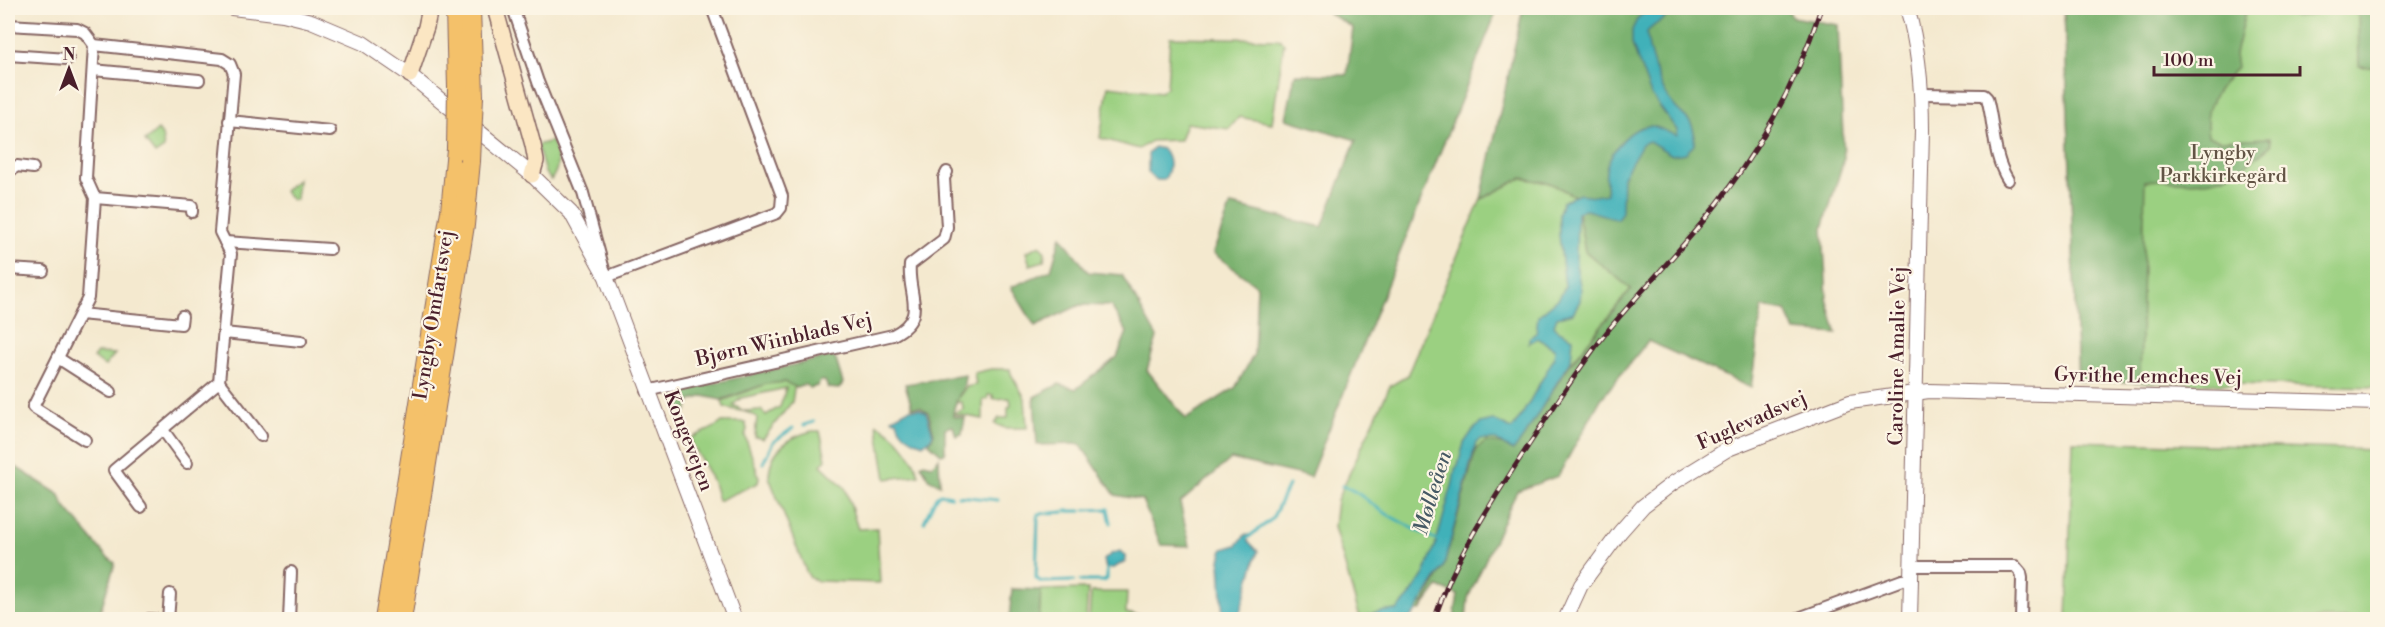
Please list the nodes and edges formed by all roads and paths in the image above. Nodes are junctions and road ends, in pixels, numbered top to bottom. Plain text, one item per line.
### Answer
1 (232, 8) edge
2 (430, 8) edge
3 (456, 8) edge
4 (470, 8) edge
5 (495, 8) edge
6 (513, 8) edge
7 (712, 8) edge
8 (1907, 8) edge
9 (8, 25) edge
10 (94, 45) junction
11 (8, 55) edge
12 (68, 59) dead end
13 (93, 70) junction
14 (410, 75) junction
15 (199, 80) dead end
16 (466, 92) junction
17 (1922, 94) junction
18 (229, 121) junction
19 (330, 131) dead end
20 (463, 155) junction
21 (33, 168) dead end
22 (8, 172) edge
23 (947, 172) dead end
24 (532, 176) junction
25 (2008, 180) dead end
26 (95, 198) junction
27 (192, 212) dead end
28 (225, 242) junction
29 (330, 249) dead end
30 (8, 269) edge
31 (43, 271) dead end
32 (606, 277) junction
33 (80, 314) junction
34 (182, 316) dead end
35 (224, 333) junction
36 (301, 341) dead end
37 (58, 358) junction
38 (219, 382) junction
39 (647, 391) junction
40 (111, 392) dead end
41 (1917, 393) junction
42 (2378, 403) edge
43 (163, 430) junction
44 (261, 436) dead end
45 (85, 440) dead end
46 (187, 463) dead end
47 (141, 507) dead end
48 (291, 572) dead end
49 (1912, 573) junction
50 (170, 594) dead end
51 (149, 619) edge
52 (159, 620) edge
53 (168, 620) edge
54 (289, 620) edge
55 (385, 620) edge
56 (401, 620) edge
57 (735, 620) edge
58 (1565, 620) edge
59 (1793, 620) edge
60 (1910, 620) edge
61 (2021, 620) edge

1 - 14 street, Kongevejen
2 - 14 main road
3 - 16 highway
4 - 16 highway
5 - 24 main road
6 - 32 street, Kongevejen
7 - 32 street
8 - 17 street, Caroline Amalie Vej
9 - 10 street
10 - 13 street
10 - 18 street
11 - 12 street
13 - 15 street
13 - 26 street
14 - 24 street, Kongevejen
16 - 20 highway, bridge
17 - 25 street
17 - 41 street, Caroline Amalie Vej
18 - 19 street
18 - 28 street
20 - 55 highway, Lyngby Omfartsvej
20 - 56 highway, Lyngby Omfartsvej
21 - 22 street
23 - 39 street, Bjørn Wiinblads Vej
24 - 32 street, Kongevejen
26 - 27 street
26 - 33 street
28 - 29 street
28 - 35 street
30 - 31 street
32 - 39 street, Kongevejen
33 - 34 street
33 - 37 street
35 - 36 street
35 - 38 street
37 - 40 street
37 - 45 street
38 - 43 street
38 - 44 street
39 - 57 street, Kongevejen
41 - 42 street, Gyrithe Lemches Vej
41 - 49 street, Caroline Amalie Vej
41 - 58 street, Fuglevadsvej
43 - 46 street
43 - 47 street
48 - 54 street
49 - 59 street
49 - 60 street, Caroline Amalie Vej
49 - 61 street
50 - 53 street
51 - 52 street

